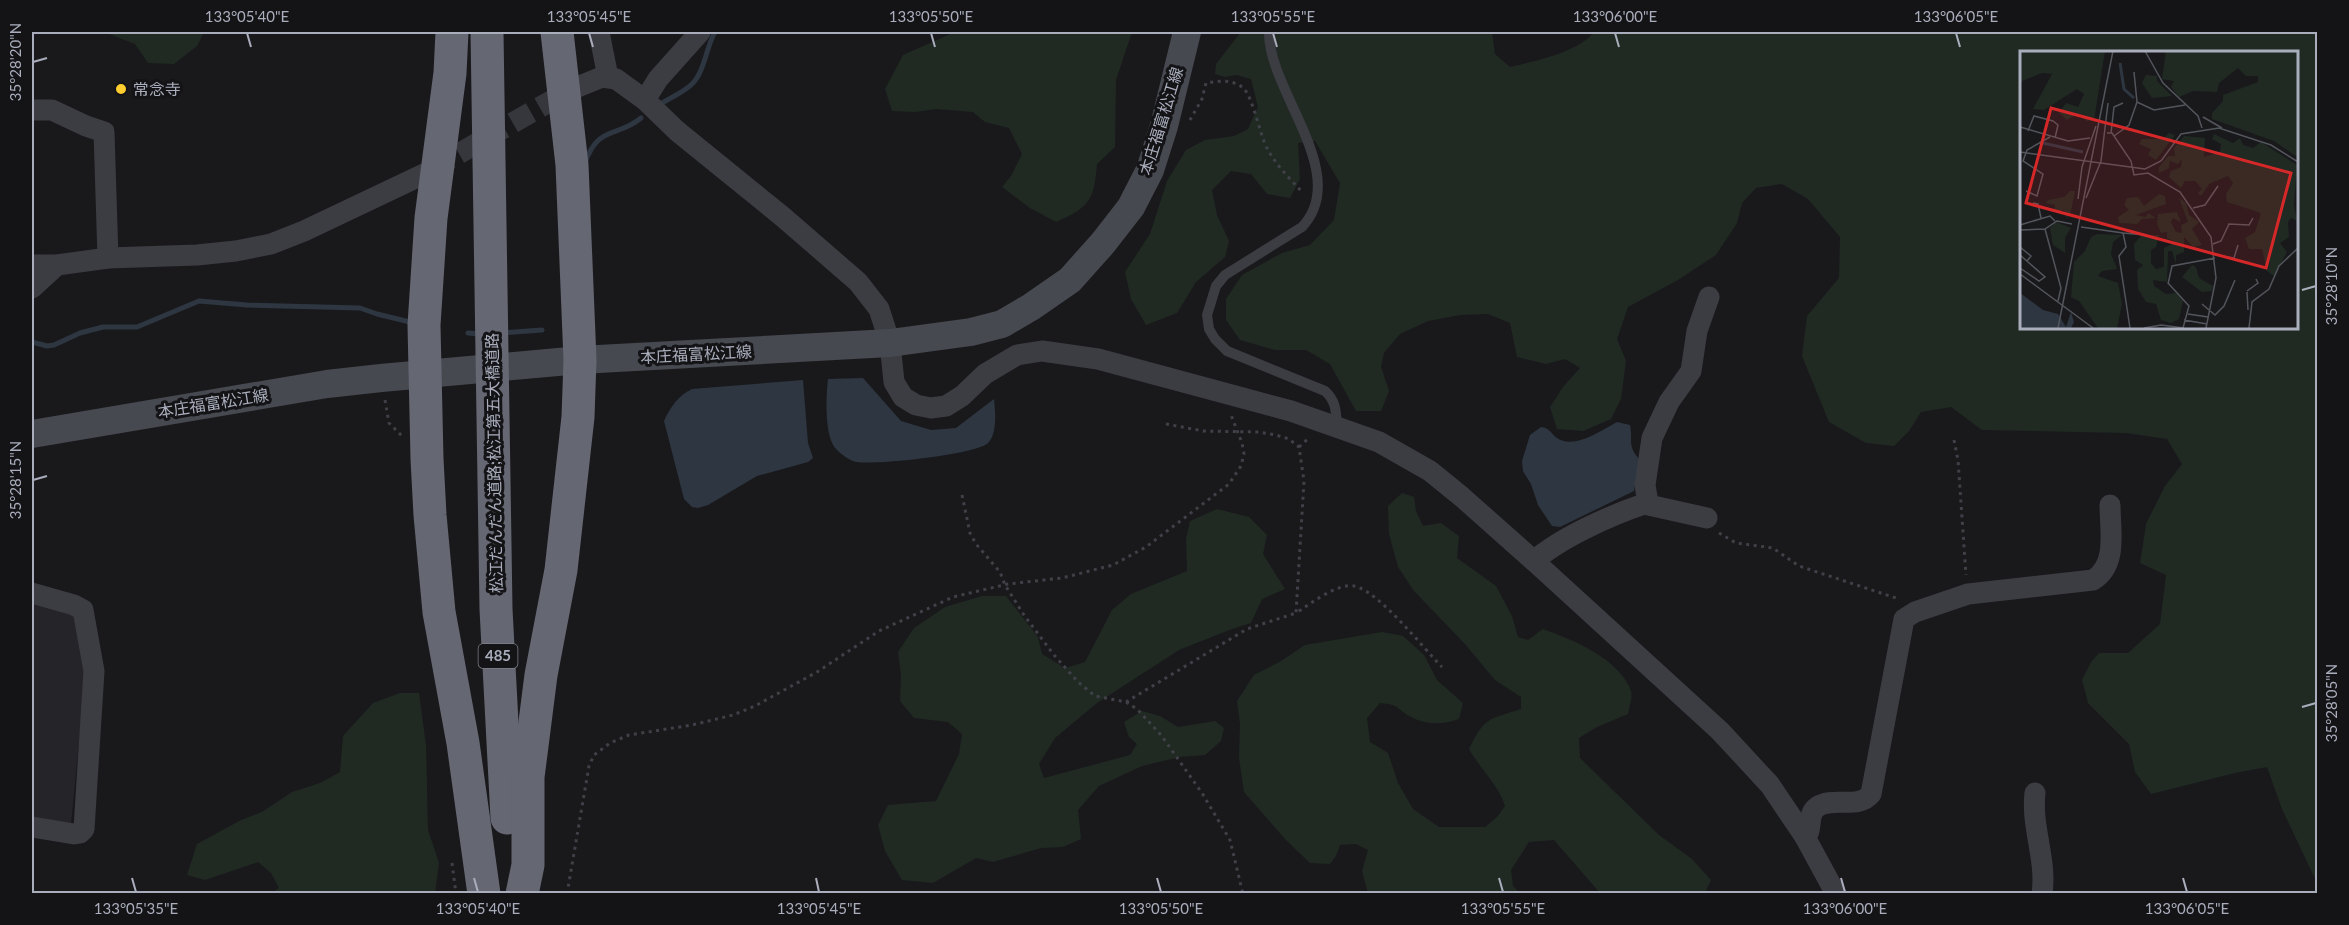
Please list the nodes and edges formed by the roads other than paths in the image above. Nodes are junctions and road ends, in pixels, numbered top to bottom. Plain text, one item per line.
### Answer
1 (452, 32) edge
2 (488, 32) edge
3 (557, 32) edge
4 (599, 32) edge
5 (700, 32) edge
6 (1187, 32) edge
7 (1269, 32) edge
8 (608, 77) junction
9 (575, 88) tunnel mouth
10 (645, 100) junction
11 (32, 111) edge
12 (424, 174) tunnel mouth
13 (108, 258) junction
14 (32, 265) edge
15 (57, 265) junction
16 (32, 288) edge
17 (1709, 297) dead end
18 (890, 343) junction
19 (580, 360) junction
20 (425, 373) junction
21 (1337, 426) junction
22 (32, 434) edge
23 (1644, 504) junction
24 (2110, 505) dead end
25 (1707, 518) road end
26 (1534, 561) junction
27 (32, 593) edge
28 (2035, 793) dead end
29 (32, 826) edge
30 (1805, 837) junction
31 (484, 894) edge
32 (511, 894) edge
33 (522, 894) edge
34 (1836, 894) edge
35 (2042, 894) edge

1 - 20 highway
2 - 32 highway, 松江だんだん道路;松江第五大橋道路 / 485
3 - 19 highway
4 - 8 street
5 - 10 street
6 - 18 main road, 本庄福富松江線
7 - 21 lane
8 - 9 street
8 - 10 street
10 - 18 street
11 - 13 street
12 - 13 street
13 - 15 street
14 - 15 street
15 - 16 street
17 - 23 street
18 - 19 main road, 本庄福富松江線
18 - 21 street
19 - 20 main road, 本庄福富松江線
19 - 33 highway
20 - 22 main road, 本庄福富松江線
20 - 31 highway
21 - 26 street
23 - 25 street
23 - 26 street
24 - 30 street
26 - 30 street
27 - 29 street
28 - 35 street
30 - 34 street

